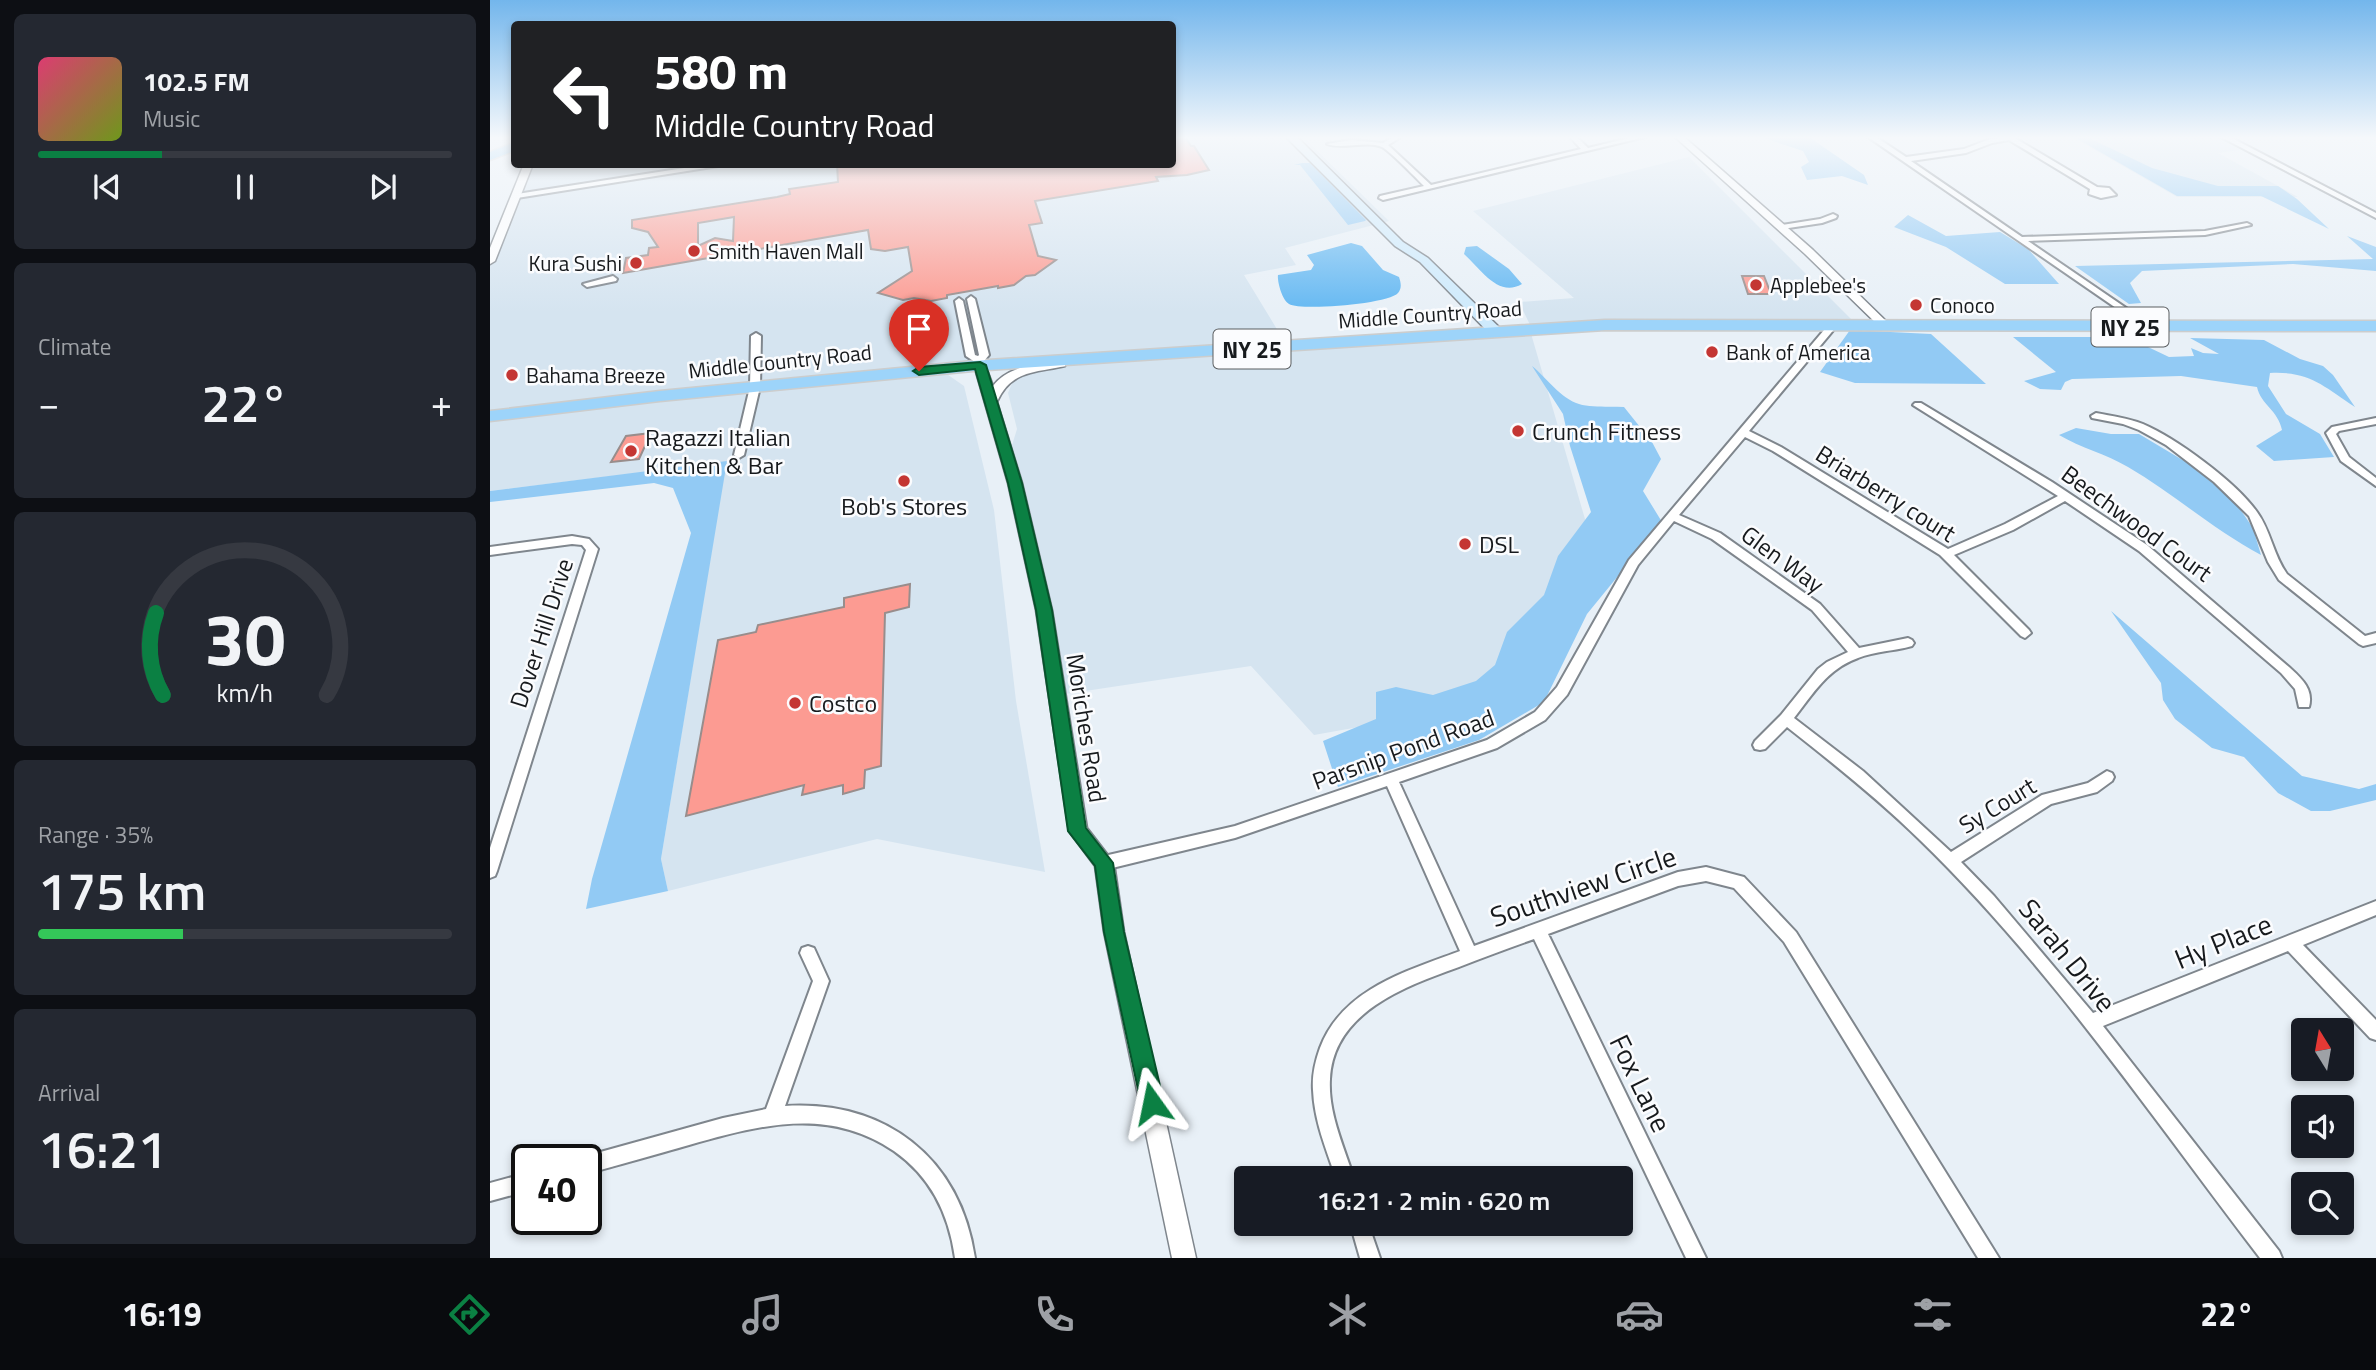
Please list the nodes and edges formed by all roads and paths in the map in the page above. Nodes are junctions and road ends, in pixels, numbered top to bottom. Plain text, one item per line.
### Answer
1 (517, 196) edge
2 (1350, 196) edge
3 (1365, 196) edge
4 (1393, 196) edge
5 (1747, 196) edge
6 (1956, 196) edge
7 (2337, 196) edge
8 (1383, 198) dead end
9 (1833, 216) dead end
10 (2376, 216) edge
11 (2247, 225) dead end
12 (1783, 227) junction
13 (2021, 239) junction
14 (1424, 260) junction
15 (490, 261) edge
16 (613, 279) dead end
17 (587, 284) dead end
18 (971, 299) dead end
19 (959, 301) dead end
20 (1833, 325) junction
21 (1884, 325) junction
22 (2376, 326) edge
23 (2148, 327) junction
24 (1496, 332) junction
25 (756, 336) dead end
26 (1077, 360) junction
27 (979, 363) junction
28 (755, 387) junction
29 (992, 401) junction
30 (1918, 405) dead end
31 (490, 416) edge
32 (2096, 416) dead end
33 (2376, 421) edge
34 (1743, 432) junction
35 (739, 455) dead end
36 (2376, 482) edge
37 (2066, 496) junction
38 (1672, 516) junction
39 (490, 551) edge
40 (1947, 554) junction
41 (2025, 633) dead end
42 (2370, 639) edge
43 (1908, 643) dead end
44 (1856, 653) junction
45 (2304, 704) dead end
46 (1786, 719) junction
47 (1760, 745) dead end
48 (2107, 778) dead end
49 (1391, 780) junction
50 (1950, 860) junction
51 (1104, 863) junction
52 (490, 871) edge
53 (2376, 908) edge
54 (1539, 932) junction
55 (2290, 942) junction
56 (808, 953) dead end
57 (1470, 955) junction
58 (2091, 1023) junction
59 (2376, 1032) edge
60 (773, 1115) junction
61 (602, 1160) edge
62 (1341, 1166) edge
63 (511, 1186) edge
64 (490, 1192) edge
65 (1363, 1236) edge
66 (965, 1258) edge
67 (1184, 1258) edge
68 (1370, 1258) edge
69 (1696, 1258) edge
70 (1989, 1258) edge
71 (2272, 1258) edge

1 - 15 street
2 - 14 main road
3 - 14 main road
4 - 8 street
5 - 12 street
6 - 13 street
7 - 10 street
9 - 12 street
11 - 13 street
12 - 21 street
13 - 23 street
14 - 24 main road
16 - 17 street
18 - 27 street
19 - 27 street
20 - 21 main road, Middle Country Road / NY 25
20 - 24 main road, Middle Country Road / NY 25
20 - 34 street
21 - 23 main road, Middle Country Road / NY 25
22 - 23 main road, Middle Country Road / NY 25
24 - 26 main road, Middle Country Road / NY 25
25 - 28 street
26 - 27 main road, Middle Country Road / NY 25
26 - 29 street
27 - 28 main road, Middle Country Road / NY 25
27 - 29 street, Moriches Road
28 - 31 main road, Middle Country Road / NY 25
28 - 35 street
29 - 51 street, Moriches Road
30 - 37 street, Beechwood Court
32 - 42 street
33 - 36 street
34 - 38 street
34 - 40 street, Briarberry court
37 - 40 street
37 - 45 street, Beechwood Court
38 - 44 street, Glen Way
38 - 49 street, Parsnip Pond Road
39 - 52 street, Dover Hill Drive
40 - 41 street, Briarberry court
43 - 44 street
44 - 46 street
46 - 47 street
46 - 50 street, Sarah Drive
48 - 50 street, Sy Court
49 - 51 street, Parsnip Pond Road
49 - 57 street
50 - 58 street, Sarah Drive
51 - 67 street
53 - 55 street, Hy Place
54 - 57 street, Southview Circle
54 - 69 street, Fox Lane
54 - 70 street, Southview Circle
55 - 58 street, Hy Place
55 - 59 street
56 - 60 street
57 - 62 street, Southview Circle
58 - 71 street, Sarah Drive
60 - 61 street
60 - 66 street
63 - 64 street
65 - 68 street

